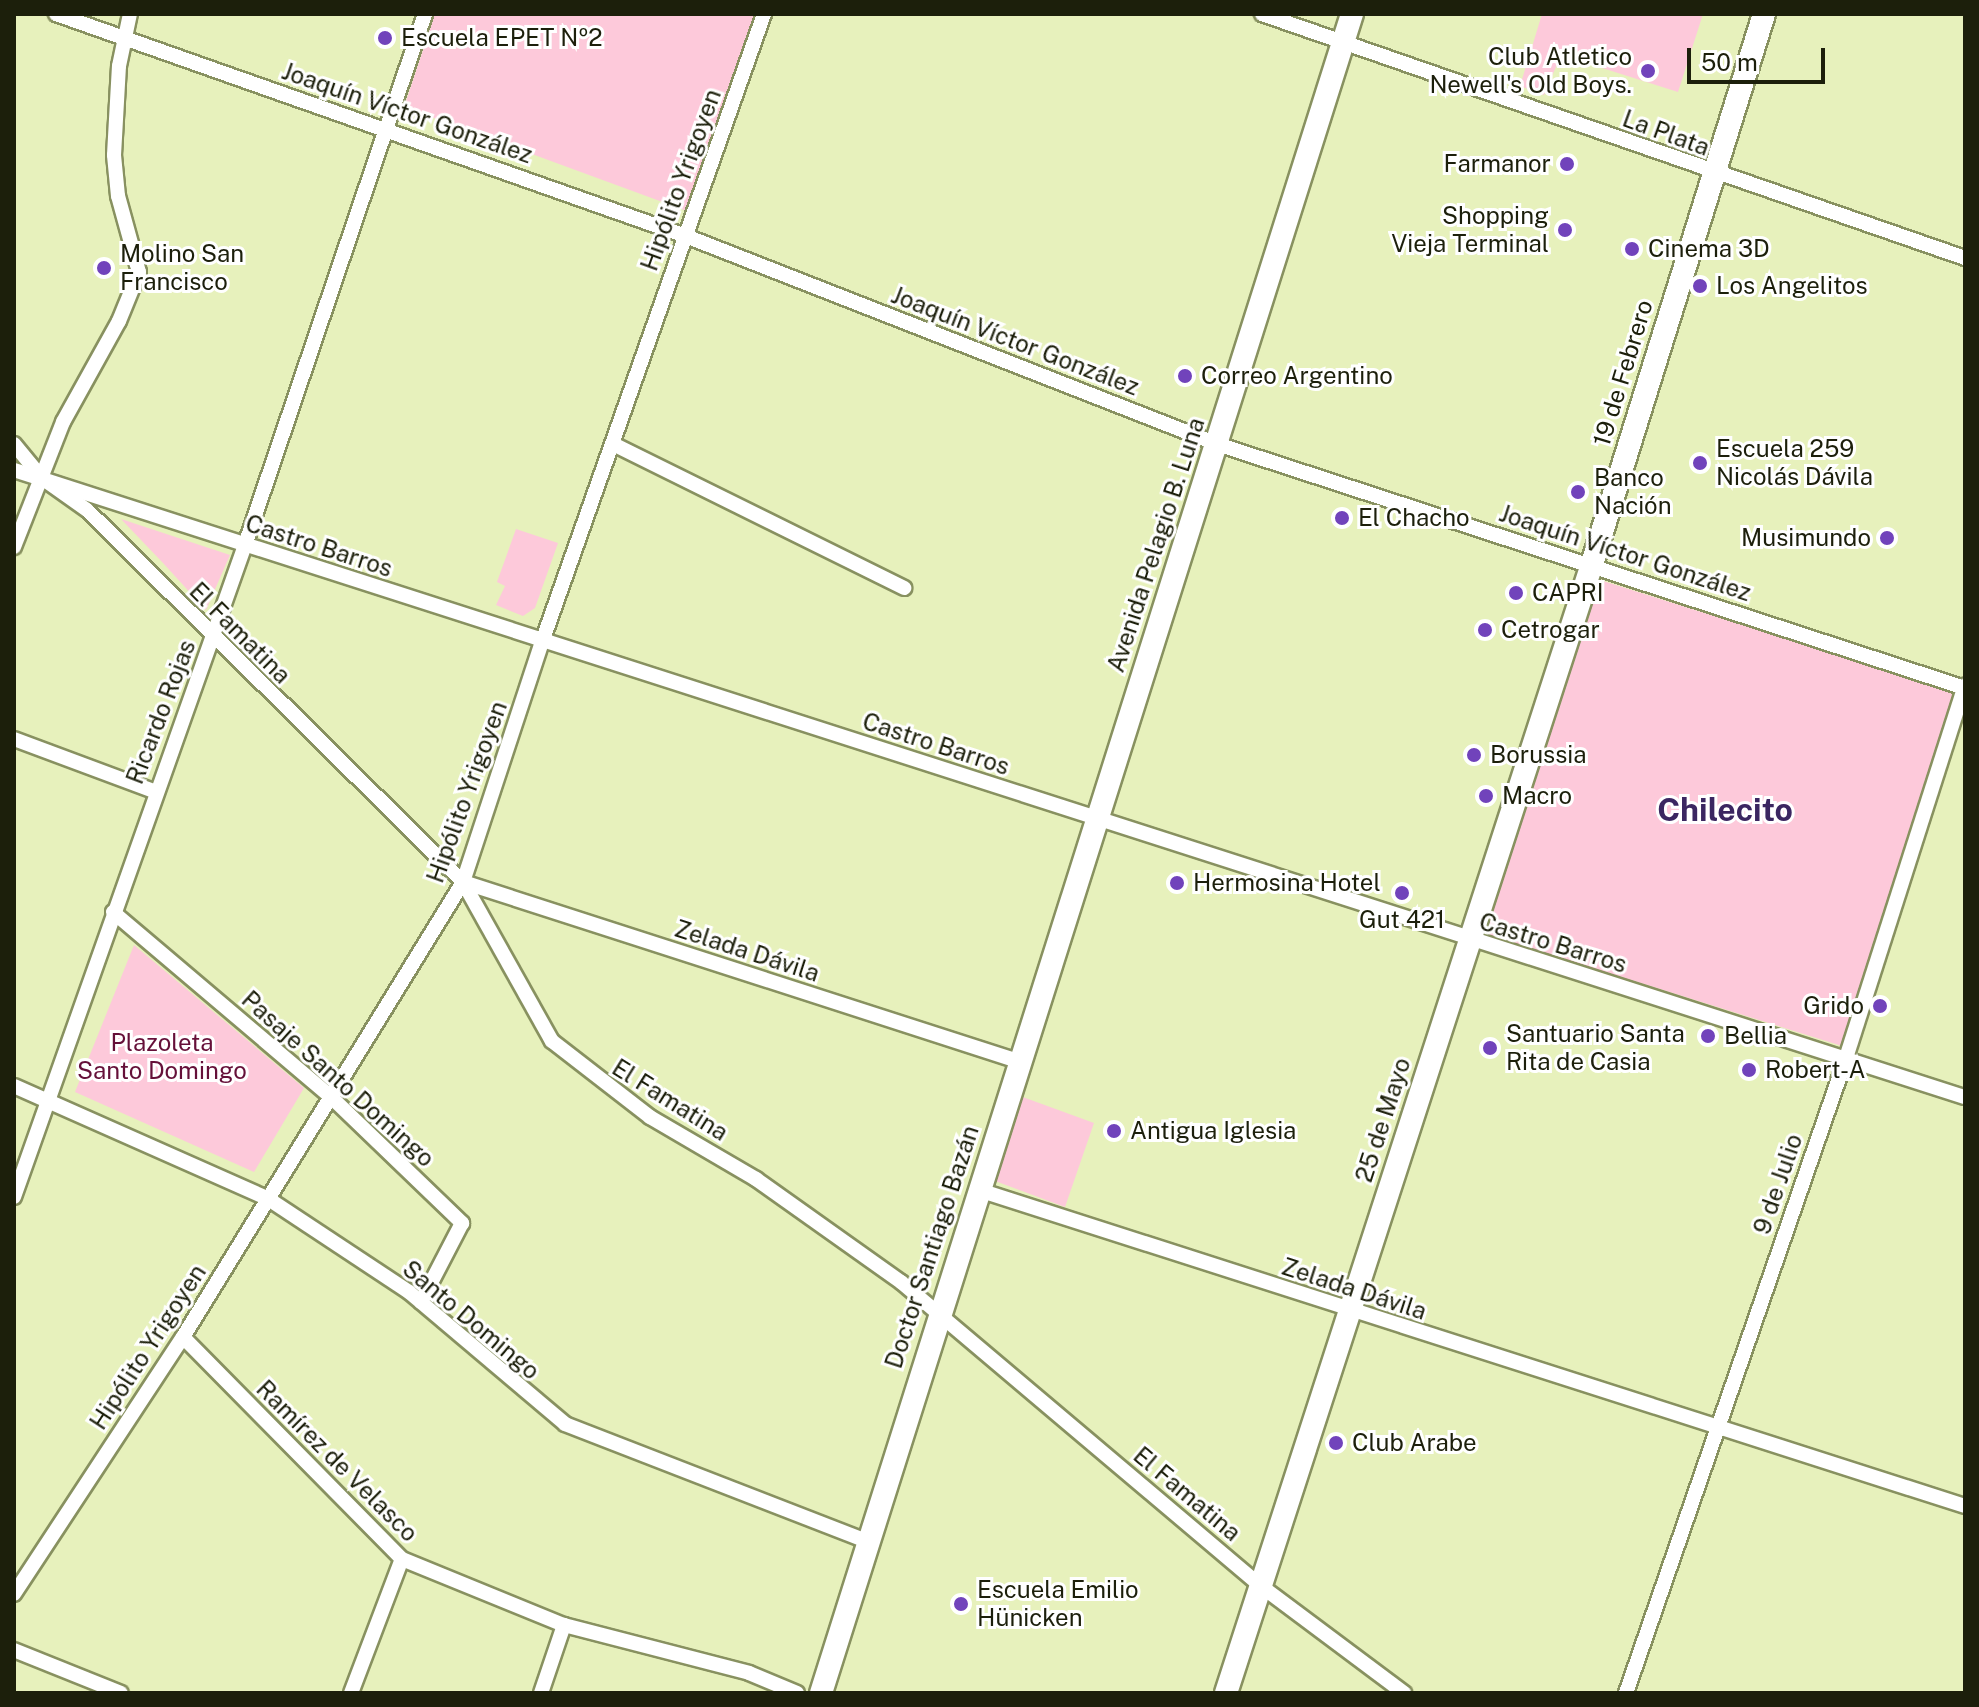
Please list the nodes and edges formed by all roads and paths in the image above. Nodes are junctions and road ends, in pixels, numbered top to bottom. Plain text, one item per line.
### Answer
1 (56, 14) edge
2 (130, 14) edge
3 (425, 14) edge
4 (764, 14) edge
5 (1262, 14) edge
6 (1352, 14) edge
7 (1764, 14) edge
8 (123, 37) junction
9 (1343, 41) junction
10 (386, 128) junction
11 (1712, 173) junction
12 (683, 235) junction
13 (1965, 258) edge
14 (14, 444) edge
15 (613, 444) junction
16 (1217, 444) junction
17 (14, 470) edge
18 (42, 478) junction
19 (245, 545) junction
20 (14, 547) edge
21 (1592, 564) junction
22 (904, 588) dead end
23 (213, 637) junction
24 (542, 642) junction
25 (1965, 687) edge
26 (14, 739) edge
27 (154, 791) junction
28 (1095, 817) junction
29 (463, 882) junction
30 (113, 912) junction
31 (1469, 940) junction
32 (1846, 1058) junction
33 (1018, 1061) junction
34 (14, 1086) edge
35 (329, 1095) junction
36 (1965, 1097) edge
37 (48, 1101) junction
38 (979, 1190) junction
39 (14, 1197) edge
40 (267, 1198) junction
41 (421, 1302) junction
42 (1347, 1310) junction
43 (938, 1312) junction
44 (183, 1337) junction
45 (1717, 1427) junction
46 (1965, 1506) edge
47 (867, 1541) junction
48 (402, 1559) junction
49 (1261, 1586) junction
50 (14, 1594) edge
51 (564, 1625) junction
52 (14, 1650) edge
53 (121, 1693) edge
54 (351, 1693) edge
55 (541, 1693) edge
56 (797, 1693) edge
57 (821, 1693) edge
58 (1226, 1693) edge
59 (1404, 1693) edge
60 (1626, 1693) edge

1 - 8 street, Joaquín Víctor González
2 - 8 street
3 - 10 street, Ricardo Rojas
4 - 12 street, Hipólito Yrigoyen
5 - 9 street, La Plata
6 - 9 main road, Avenida Pelagio B. Luna
7 - 11 main road, 19 de Febrero
8 - 10 street, Joaquín Víctor González
8 - 18 street
9 - 11 street, La Plata
9 - 16 main road, Avenida Pelagio B. Luna
10 - 12 street, Joaquín Víctor González
10 - 19 street, Ricardo Rojas
11 - 13 street, La Plata
11 - 21 main road, 19 de Febrero
12 - 15 street, Hipólito Yrigoyen
12 - 16 street, Joaquín Víctor González
14 - 18 street, El Famatina
15 - 22 street
15 - 24 street, Hipólito Yrigoyen
16 - 21 street, Joaquín Víctor González
16 - 28 main road, Avenida Pelagio B. Luna
17 - 18 street, Castro Barros
18 - 19 street, Castro Barros
18 - 20 street
18 - 23 street, El Famatina
19 - 23 street, Ricardo Rojas
19 - 24 street, Castro Barros
21 - 25 street, Joaquín Víctor González
21 - 31 main road, 25 de Mayo
23 - 27 street, Ricardo Rojas
23 - 29 street, El Famatina
24 - 28 street, Castro Barros
24 - 29 street, Hipólito Yrigoyen
25 - 32 street, 9 de Julio
26 - 27 street
27 - 30 street, Ricardo Rojas
28 - 31 street, Castro Barros
28 - 33 main road, Doctor Santiago Bazán
29 - 33 street, Zelada Dávila
29 - 35 street, Hipólito Yrigoyen
29 - 43 street, El Famatina
30 - 35 street, Pasaje Santo Domingo
30 - 37 street, Ricardo Rojas
31 - 32 street, Castro Barros
31 - 42 main road, 25 de Mayo
32 - 36 street, Castro Barros
32 - 45 street, 9 de Julio
33 - 38 main road, Doctor Santiago Bazán
34 - 37 street, Santo Domingo
35 - 40 street, Hipólito Yrigoyen
35 - 41 street, Pasaje Santo Domingo
37 - 39 street, Ricardo Rojas
37 - 40 street, Santo Domingo
38 - 42 street, Zelada Dávila
38 - 43 main road, Doctor Santiago Bazán
40 - 41 street, Santo Domingo
40 - 44 street, Hipólito Yrigoyen
41 - 47 street, Santo Domingo
42 - 45 street, Zelada Dávila
42 - 49 main road, 25 de Mayo
43 - 47 main road, Doctor Santiago Bazán
43 - 49 street, El Famatina
44 - 48 street, Ramírez de Velasco
44 - 50 street, Hipólito Yrigoyen
45 - 46 street, Zelada Dávila
45 - 60 street, 9 de Julio
47 - 57 main road, Doctor Santiago Bazán
48 - 51 street, Ramírez de Velasco
48 - 54 street
49 - 58 main road, 25 de Mayo
49 - 59 street, El Famatina
51 - 55 street
51 - 56 street, Ramírez de Velasco
52 - 53 street

